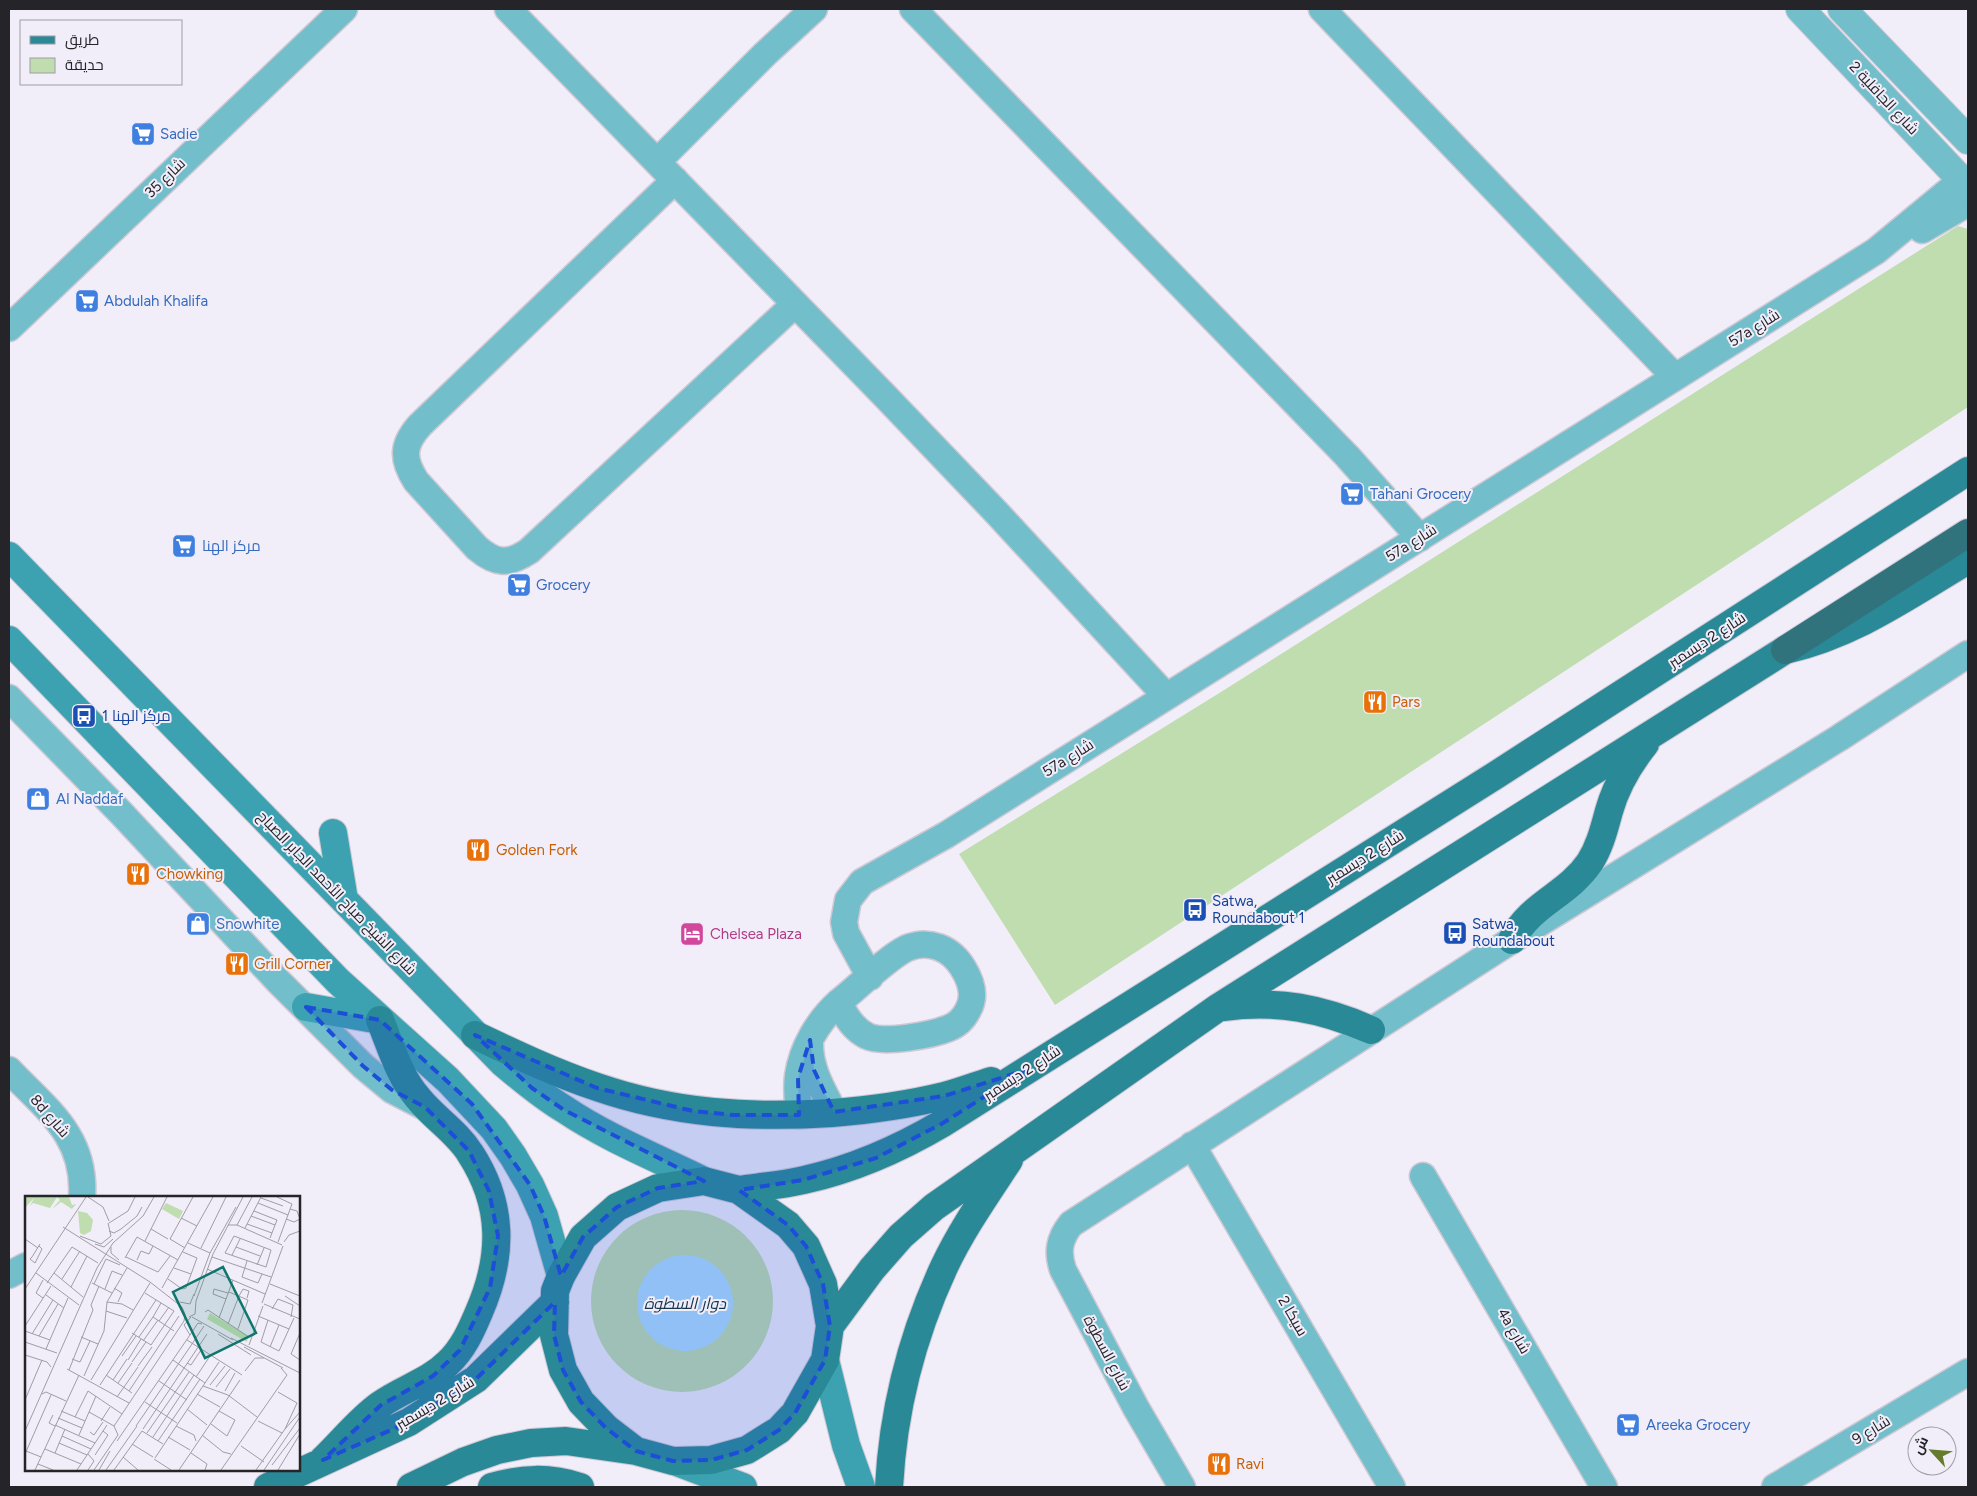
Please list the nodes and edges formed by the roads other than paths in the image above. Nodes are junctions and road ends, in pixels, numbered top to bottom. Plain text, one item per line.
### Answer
1 (344, 9) edge
2 (508, 9) edge
3 (814, 9) edge
4 (913, 9) edge
5 (1322, 9) edge
6 (1800, 9) edge
7 (1842, 9) edge
8 (1968, 140) edge
9 (657, 162) junction
10 (675, 180) junction
11 (1966, 190) edge
12 (795, 304) junction
13 (9, 328) edge
14 (1675, 377) junction
15 (1966, 471) edge
16 (1968, 533) edge
17 (1420, 538) junction
18 (9, 556) edge
19 (1968, 560) edge
20 (9, 640) edge
21 (1785, 650) junction
22 (1968, 654) edge
23 (1166, 696) junction
24 (9, 698) edge
25 (1657, 731) junction
26 (333, 833) dead end
27 (344, 900) junction
28 (1512, 940) junction
29 (876, 972) junction
30 (839, 1002) junction
31 (306, 1007) junction
32 (1219, 1007) junction
33 (380, 1020) junction
34 (1371, 1030) junction
35 (475, 1036) junction
36 (810, 1040) junction
37 (9, 1070) edge
38 (1026, 1070) junction
39 (426, 1107) junction
40 (834, 1112) junction
41 (798, 1115) junction
42 (1192, 1145) junction
43 (1016, 1148) junction
44 (1424, 1176) dead end
45 (704, 1181) junction
46 (739, 1190) junction
47 (82, 1196) edge
48 (25, 1267) edge
49 (9, 1275) edge
50 (557, 1290) junction
51 (830, 1326) junction
52 (825, 1360) junction
53 (1968, 1372) edge
54 (636, 1451) junction
55 (323, 1460) junction
56 (673, 1461) junction
57 (268, 1487) edge
58 (411, 1487) edge
59 (492, 1487) edge
60 (580, 1487) edge
61 (743, 1487) edge
62 (861, 1487) edge
63 (889, 1487) edge
64 (1182, 1487) edge
65 (1392, 1487) edge
66 (1604, 1487) edge
67 (1775, 1487) edge

1 - 13 street, شارع 35
2 - 9 street
3 - 9 street
4 - 17 street
5 - 14 street
6 - 11 street, شارع الجافلية 2
7 - 8 street, شارع الجافلية 2
9 - 10 street
10 - 12 street
10 - 12 street
11 - 14 street, 57a شارع
12 - 23 street
14 - 17 street, 57a شارع
15 - 38 main road, شارع 2 ديسمبر
16 - 21 highway
17 - 23 street, 57a شارع
18 - 27 main road, شارع الشيخ صباح الأحمد الجابر الصباح
19 - 21 main road
20 - 33 main road
21 - 25 main road
22 - 28 street
23 - 29 street, 57a شارع
24 - 31 street
25 - 28 main road
25 - 32 main road
26 - 27 main road
27 - 35 main road, شارع الشيخ صباح الأحمد الجابر الصباح
28 - 34 street
29 - 30 street
29 - 30 street
30 - 36 street
31 - 33 main road
31 - 39 street
32 - 34 main road
32 - 43 main road
33 - 39 main road
33 - 50 main road
34 - 42 street
35 - 41 main road
35 - 45 main road, شارع الشيخ صباح الأحمد الجابر الصباح
36 - 40 street
36 - 41 street
37 - 47 street, 8d شارع
38 - 40 main road
38 - 46 main road, شارع 2 ديسمبر
39 - 55 main road
40 - 41 main road
42 - 64 street, شارع السطوة
42 - 65 street, سيكا 2
43 - 51 main road
43 - 63 main road
44 - 66 street, 4a شارع
45 - 46 main road
45 - 50 main road
46 - 51 main road
48 - 49 street
50 - 54 main road
50 - 55 main road, شارع 2 ديسمبر
51 - 52 main road
52 - 56 main road
52 - 62 main road
53 - 67 street, شارع 9
54 - 56 main road
54 - 58 main road
55 - 57 main road, شارع 2 ديسمبر
56 - 61 main road
59 - 60 main road

